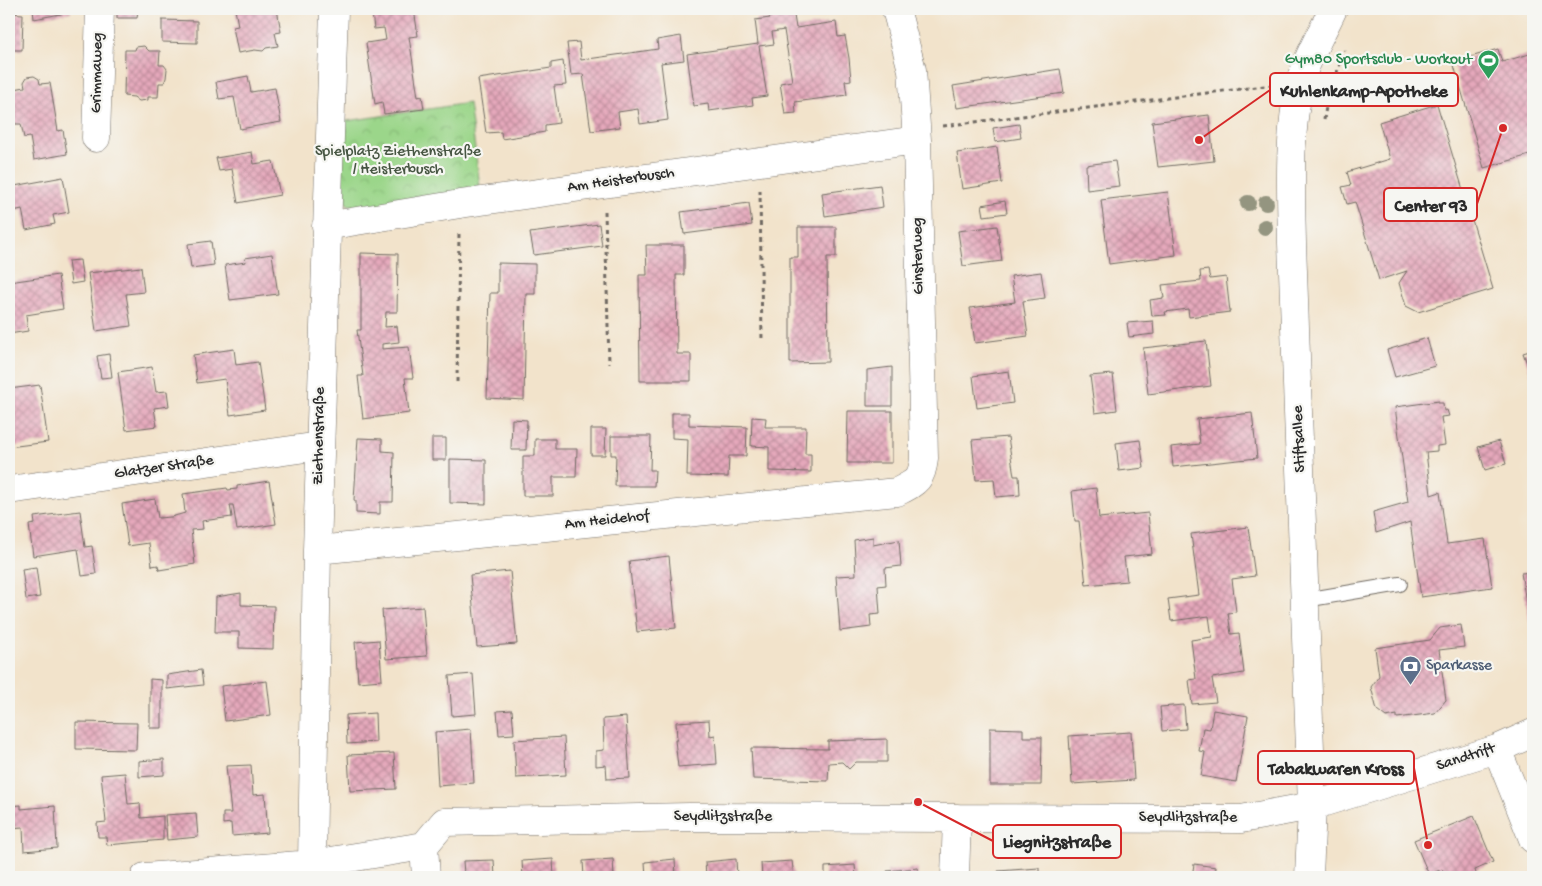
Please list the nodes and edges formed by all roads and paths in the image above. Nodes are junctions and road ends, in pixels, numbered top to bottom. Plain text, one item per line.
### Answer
1 (100, 9) edge
2 (334, 9) edge
3 (896, 9) edge
4 (1333, 9) edge
5 (1347, 45) dead end
6 (1300, 81) junction
7 (1323, 124) dead end
8 (96, 138) dead end
9 (917, 140) junction
10 (759, 162) junction
11 (604, 183) junction
12 (460, 204) junction
13 (326, 226) junction
14 (762, 342) dead end
15 (609, 364) dead end
16 (457, 382) dead end
17 (320, 446) junction
18 (9, 490) edge
19 (897, 492) joint
20 (317, 550) junction
21 (1400, 584) dead end
22 (1306, 600) junction
23 (1533, 733) edge
24 (1497, 749) junction
25 (1312, 806) junction
26 (957, 818) junction
27 (1533, 839) edge
28 (424, 846) junction
29 (312, 864) junction
30 (145, 877) edge
31 (426, 877) edge
32 (955, 877) edge
33 (1309, 877) edge

1 - 8 street, Grimmaweg
2 - 13 street, Ziethenstraße
3 - 9 street, Ginsterweg
4 - 6 street, Stiftsallee
5 - 7 path
6 - 9 path
6 - 22 street, Stiftsallee
9 - 10 street, Am Heisterbusch
9 - 19 street, Ginsterweg
10 - 11 street, Am Heisterbusch
10 - 14 path
11 - 12 street, Am Heisterbusch
11 - 15 path
12 - 13 street, Am Heisterbusch
12 - 16 path
13 - 17 street, Ziethenstraße
17 - 18 street, Glatzer Straße
17 - 20 street, Ziethenstraße
19 - 20 street, Am Heidehof
20 - 29 street, Ziethenstraße
21 - 22 lane
22 - 25 street, Stiftsallee
23 - 24 street, Sandtrift
24 - 25 street, Sandtrift
24 - 27 street
25 - 26 street, Seydlitzstraße
25 - 33 street, Stiftsallee
26 - 28 street, Seydlitzstraße
26 - 32 street
28 - 29 street
28 - 31 street
29 - 30 street

